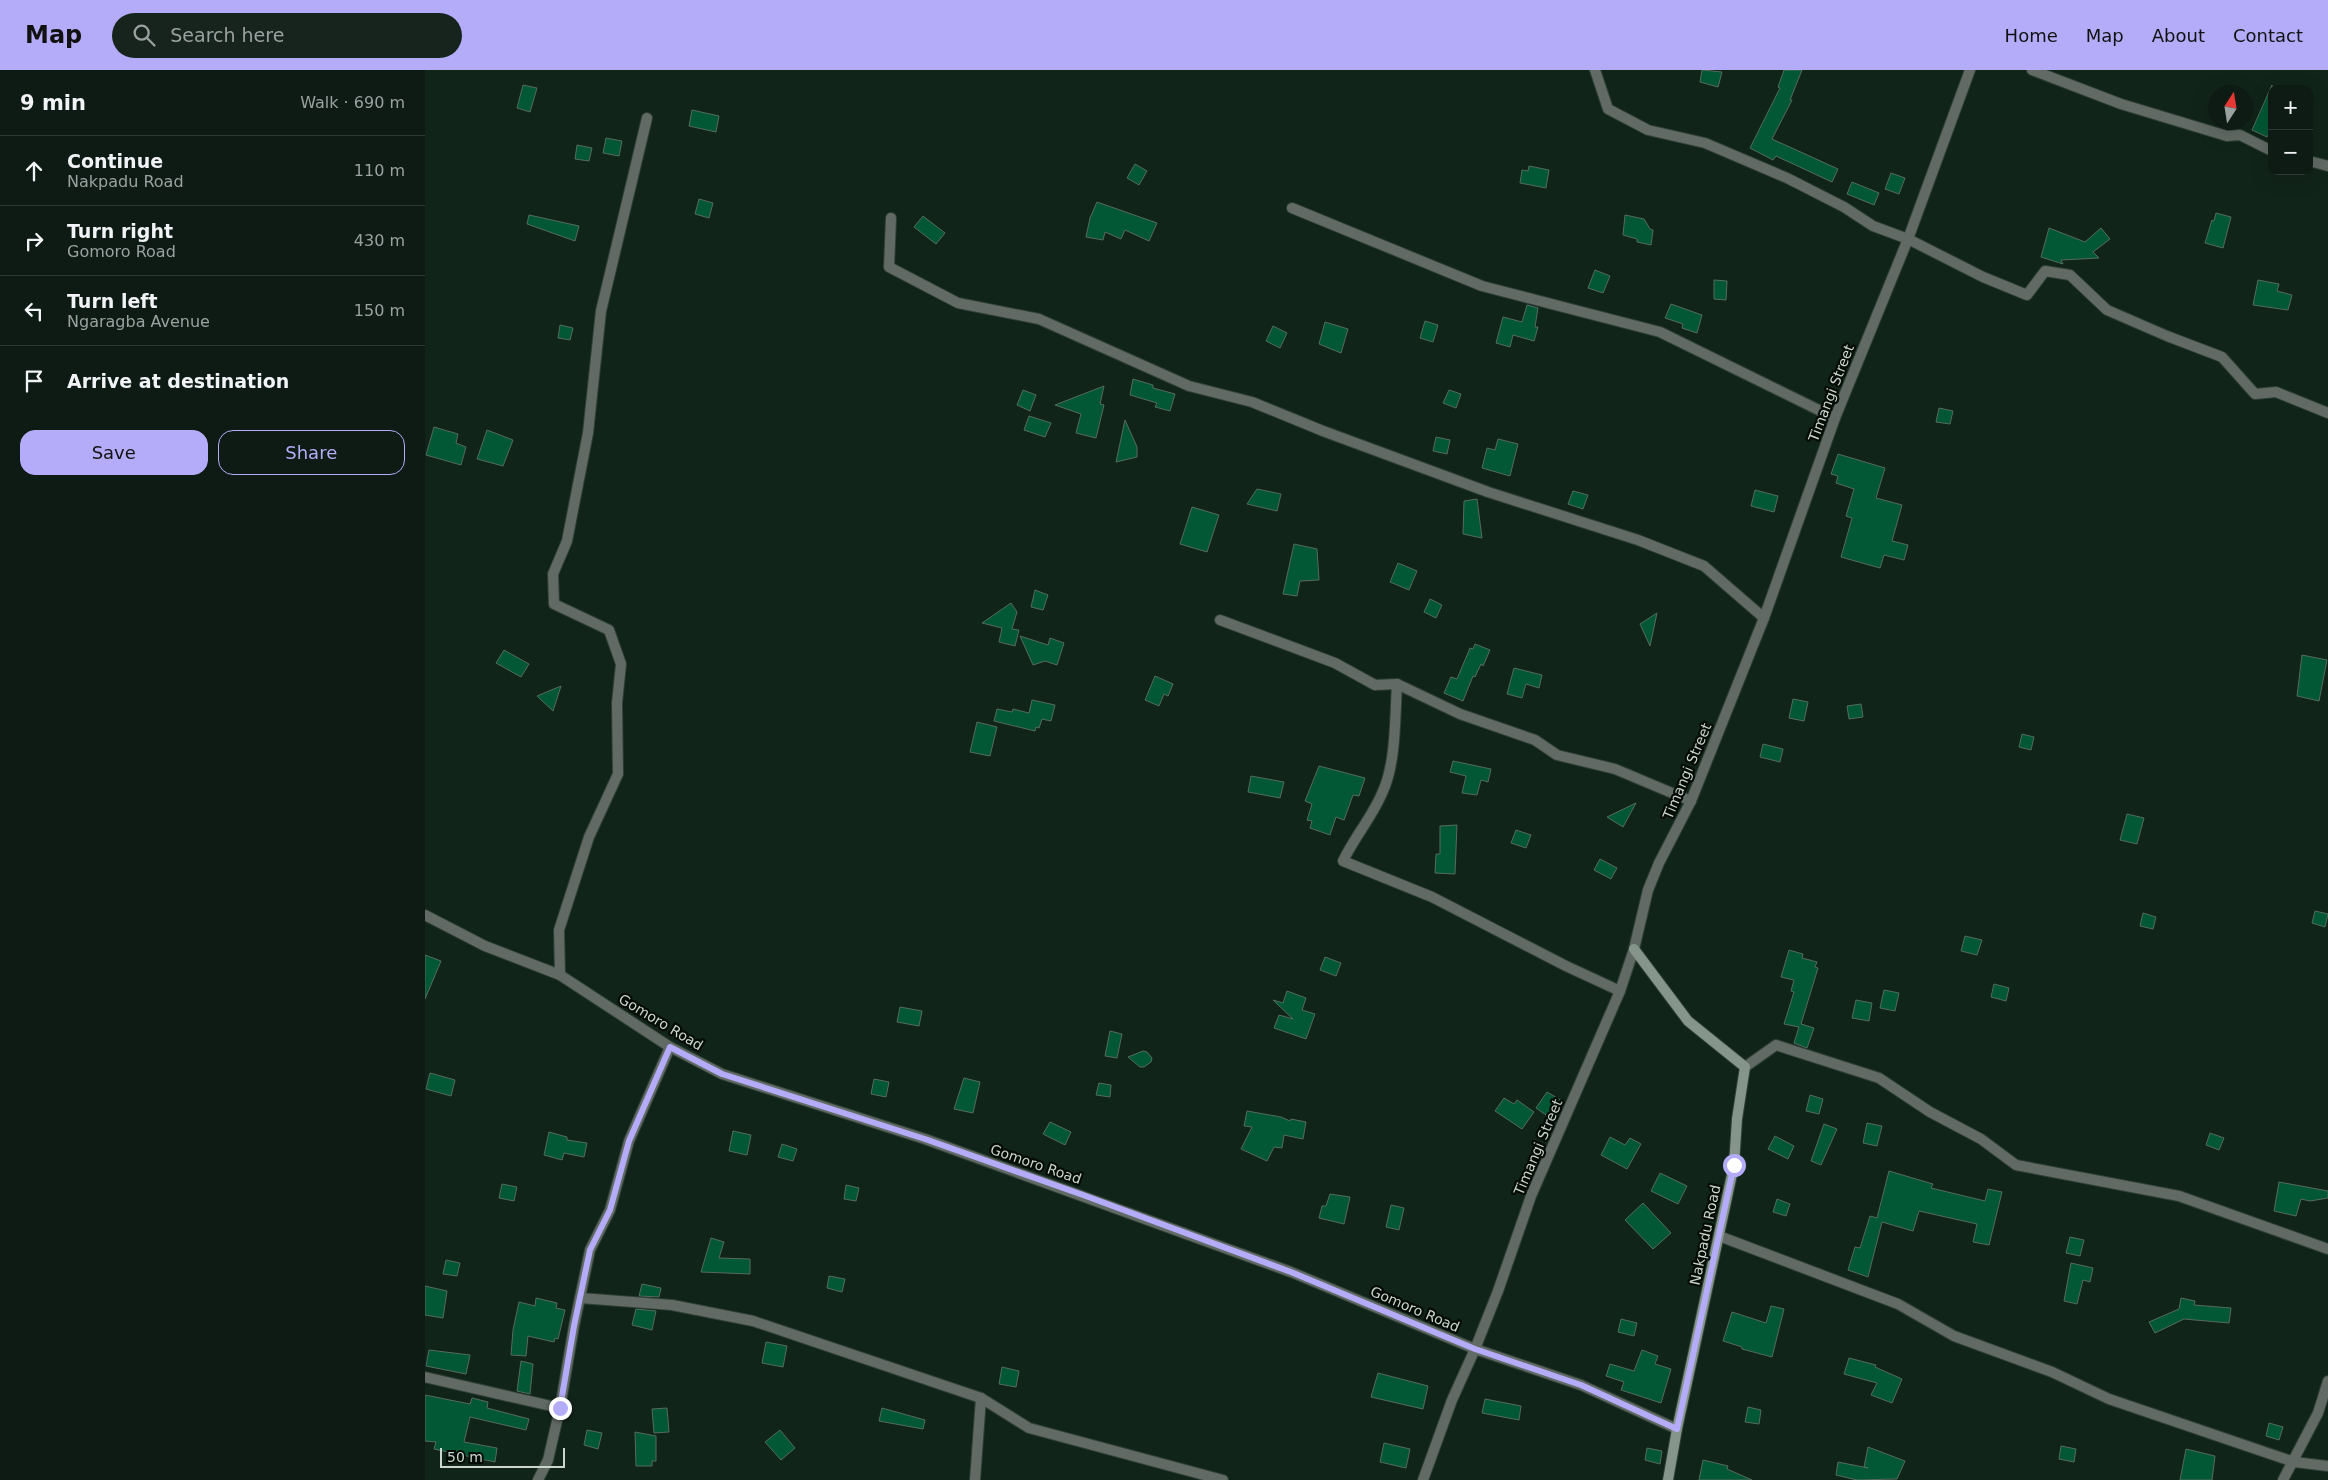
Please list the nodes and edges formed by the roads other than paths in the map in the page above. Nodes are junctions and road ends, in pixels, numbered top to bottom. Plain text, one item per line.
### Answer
1 (1595, 70) edge
2 (1970, 70) edge
3 (2032, 70) edge
4 (647, 118) dead end
5 (2268, 149) edge
6 (2313, 162) edge
7 (2328, 166) edge
8 (1292, 208) dead end
9 (891, 218) dead end
10 (1908, 239) junction
11 (2328, 413) edge
12 (1835, 418) junction
13 (1764, 618) junction
14 (1219, 620) dead end
15 (1397, 684) junction
16 (1691, 801) junction
17 (425, 915) edge
18 (1634, 949) junction
19 (560, 975) junction
20 (1620, 991) junction
21 (670, 1047) junction
22 (1745, 1067) junction
23 (1719, 1236) junction
24 (2328, 1249) edge
25 (580, 1298) junction
26 (1475, 1349) junction
27 (425, 1378) edge
28 (2328, 1382) edge
29 (981, 1398) junction
30 (560, 1408) junction
31 (1677, 1429) junction
32 (2294, 1462) junction
33 (2328, 1466) edge
34 (538, 1480) edge
35 (975, 1480) edge
36 (1223, 1480) edge
37 (1423, 1480) edge
38 (1669, 1480) edge
39 (2283, 1480) edge

1 - 10 street
2 - 10 street, Timangi Street
3 - 5 street
4 - 19 street
6 - 7 street
8 - 12 street
9 - 13 street
10 - 11 street
10 - 12 street, Timangi Street
12 - 13 street, Timangi Street
13 - 16 street, Timangi Street
14 - 15 street
15 - 16 street
15 - 20 street
16 - 18 street, Timangi Street
17 - 19 street, Gomoro Road
18 - 20 street, Timangi Street
18 - 22 street
19 - 21 street, Gomoro Road
20 - 26 street, Timangi Street
21 - 25 street
21 - 26 street, Gomoro Road
22 - 23 street, Nakpadu Road
22 - 24 street
23 - 31 street, Nakpadu Road
23 - 32 street
25 - 29 street
25 - 30 street
26 - 31 street, Gomoro Road
26 - 37 street, Timangi Street
27 - 30 street
28 - 32 street
29 - 35 street
29 - 36 street
30 - 34 street
31 - 38 street, Nakpadu Road
32 - 33 street
32 - 39 street

